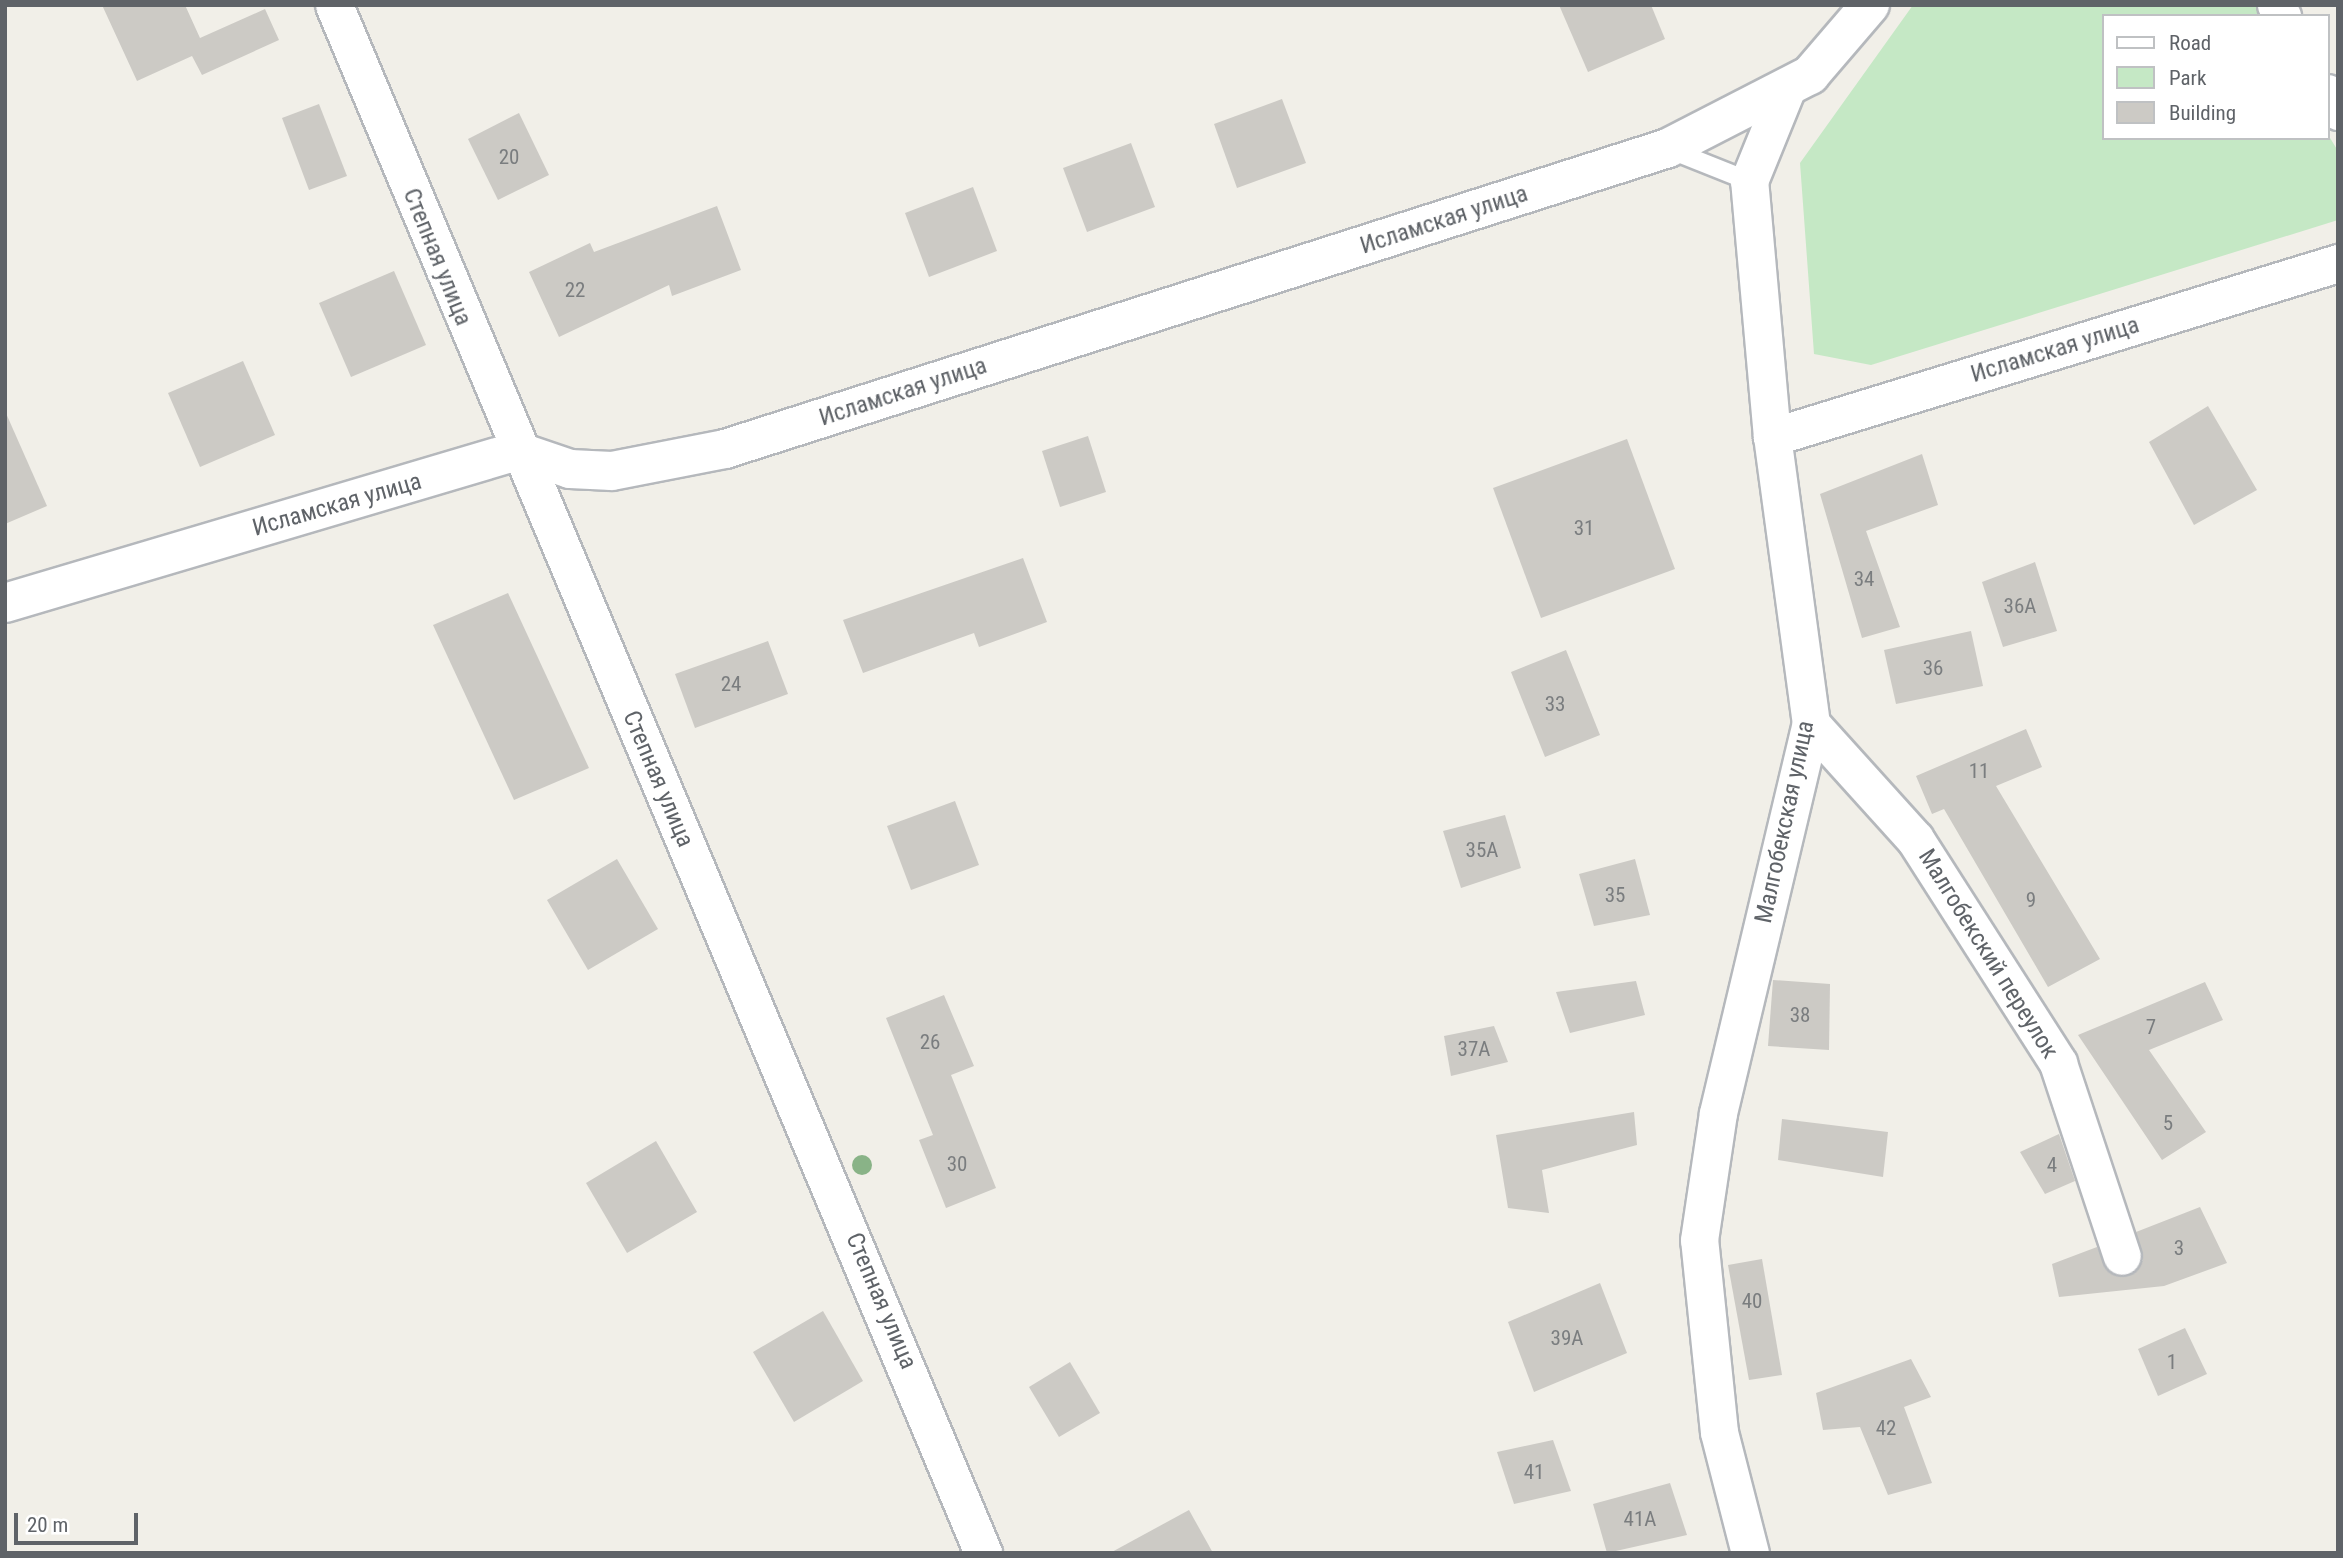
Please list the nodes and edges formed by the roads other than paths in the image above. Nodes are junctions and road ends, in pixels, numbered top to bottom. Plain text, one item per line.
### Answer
1 (334, 5) edge
2 (1870, 5) edge
3 (1786, 90) junction
4 (1668, 148) junction
5 (1749, 181) junction
6 (2338, 263) edge
7 (1772, 437) junction
8 (517, 452) junction
9 (5, 603) edge
10 (1811, 724) junction
11 (2122, 1256) dead end
12 (983, 1553) edge
13 (1750, 1553) edge

1 - 8 street, Степная улица
2 - 3 street, Исламская улица
3 - 4 street, Исламская улица
3 - 5 street, Малгобекская улица
4 - 5 lane
4 - 8 street, Исламская улица
5 - 7 street, Малгобекская улица
6 - 7 street, Исламская улица
7 - 10 street, Малгобекская улица
8 - 9 street, Исламская улица
8 - 12 street, Степная улица
10 - 11 street, Малгобекский переулок
10 - 13 street, Малгобекская улица

